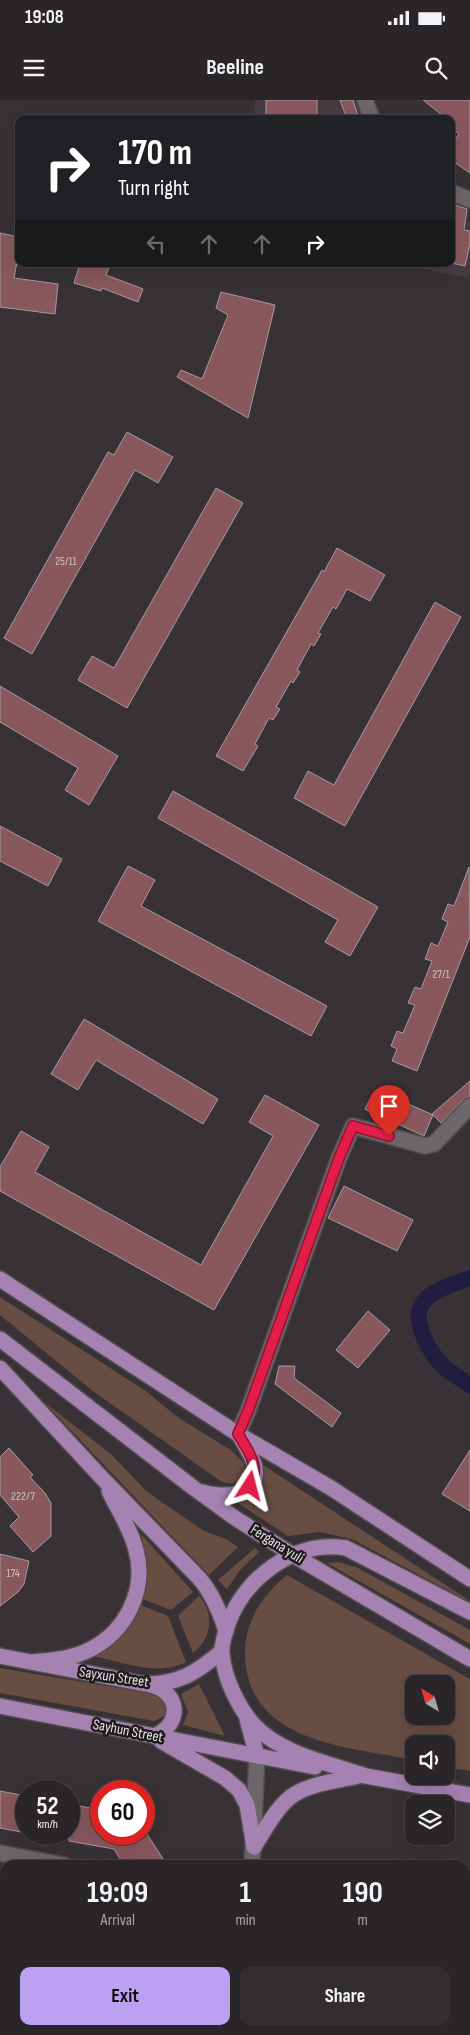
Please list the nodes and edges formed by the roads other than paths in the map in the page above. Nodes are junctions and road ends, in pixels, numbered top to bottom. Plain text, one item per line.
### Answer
1 (365, 100) edge
2 (371, 115) edge
3 (455, 194) edge
4 (470, 200) edge
5 (470, 1106) edge
6 (0, 1279) edge
7 (0, 1339) edge
8 (0, 1368) edge
9 (238, 1434) junction
10 (102, 1479) junction
11 (195, 1489) junction
12 (292, 1555) junction
13 (470, 1579) edge
14 (470, 1612) edge
15 (226, 1631) junction
16 (221, 1652) junction
17 (0, 1656) edge
18 (470, 1659) edge
19 (32, 1662) junction
20 (145, 1684) junction
21 (0, 1706) edge
22 (246, 1714) junction
23 (154, 1736) junction
24 (257, 1756) junction
25 (363, 1776) junction
26 (470, 1795) edge
27 (254, 1847) junction
28 (0, 1853) edge
29 (37, 1860) edge
30 (253, 1860) edge

1 - 2 street
3 - 4 street
5 - 9 street
6 - 9 main road
7 - 11 main road, Fergana yuli
8 - 10 main road
9 - 11 main road
9 - 13 main road
10 - 15 main road
10 - 19 main road
11 - 12 main road, Fergana yuli
12 - 14 main road
12 - 15 main road
12 - 18 main road, Fergana yuli
15 - 16 main road
16 - 20 main road, Sayxun Street
16 - 22 main road
17 - 19 main road, Sayxun Street
19 - 20 main road, Sayxun Street
20 - 23 main road
21 - 23 main road, Sayhun Street
22 - 24 main road
22 - 25 main road
23 - 24 main road, Sayhun Street
23 - 27 main road
24 - 25 main road
24 - 27 street
25 - 26 main road
25 - 27 main road
27 - 30 street
28 - 29 street

